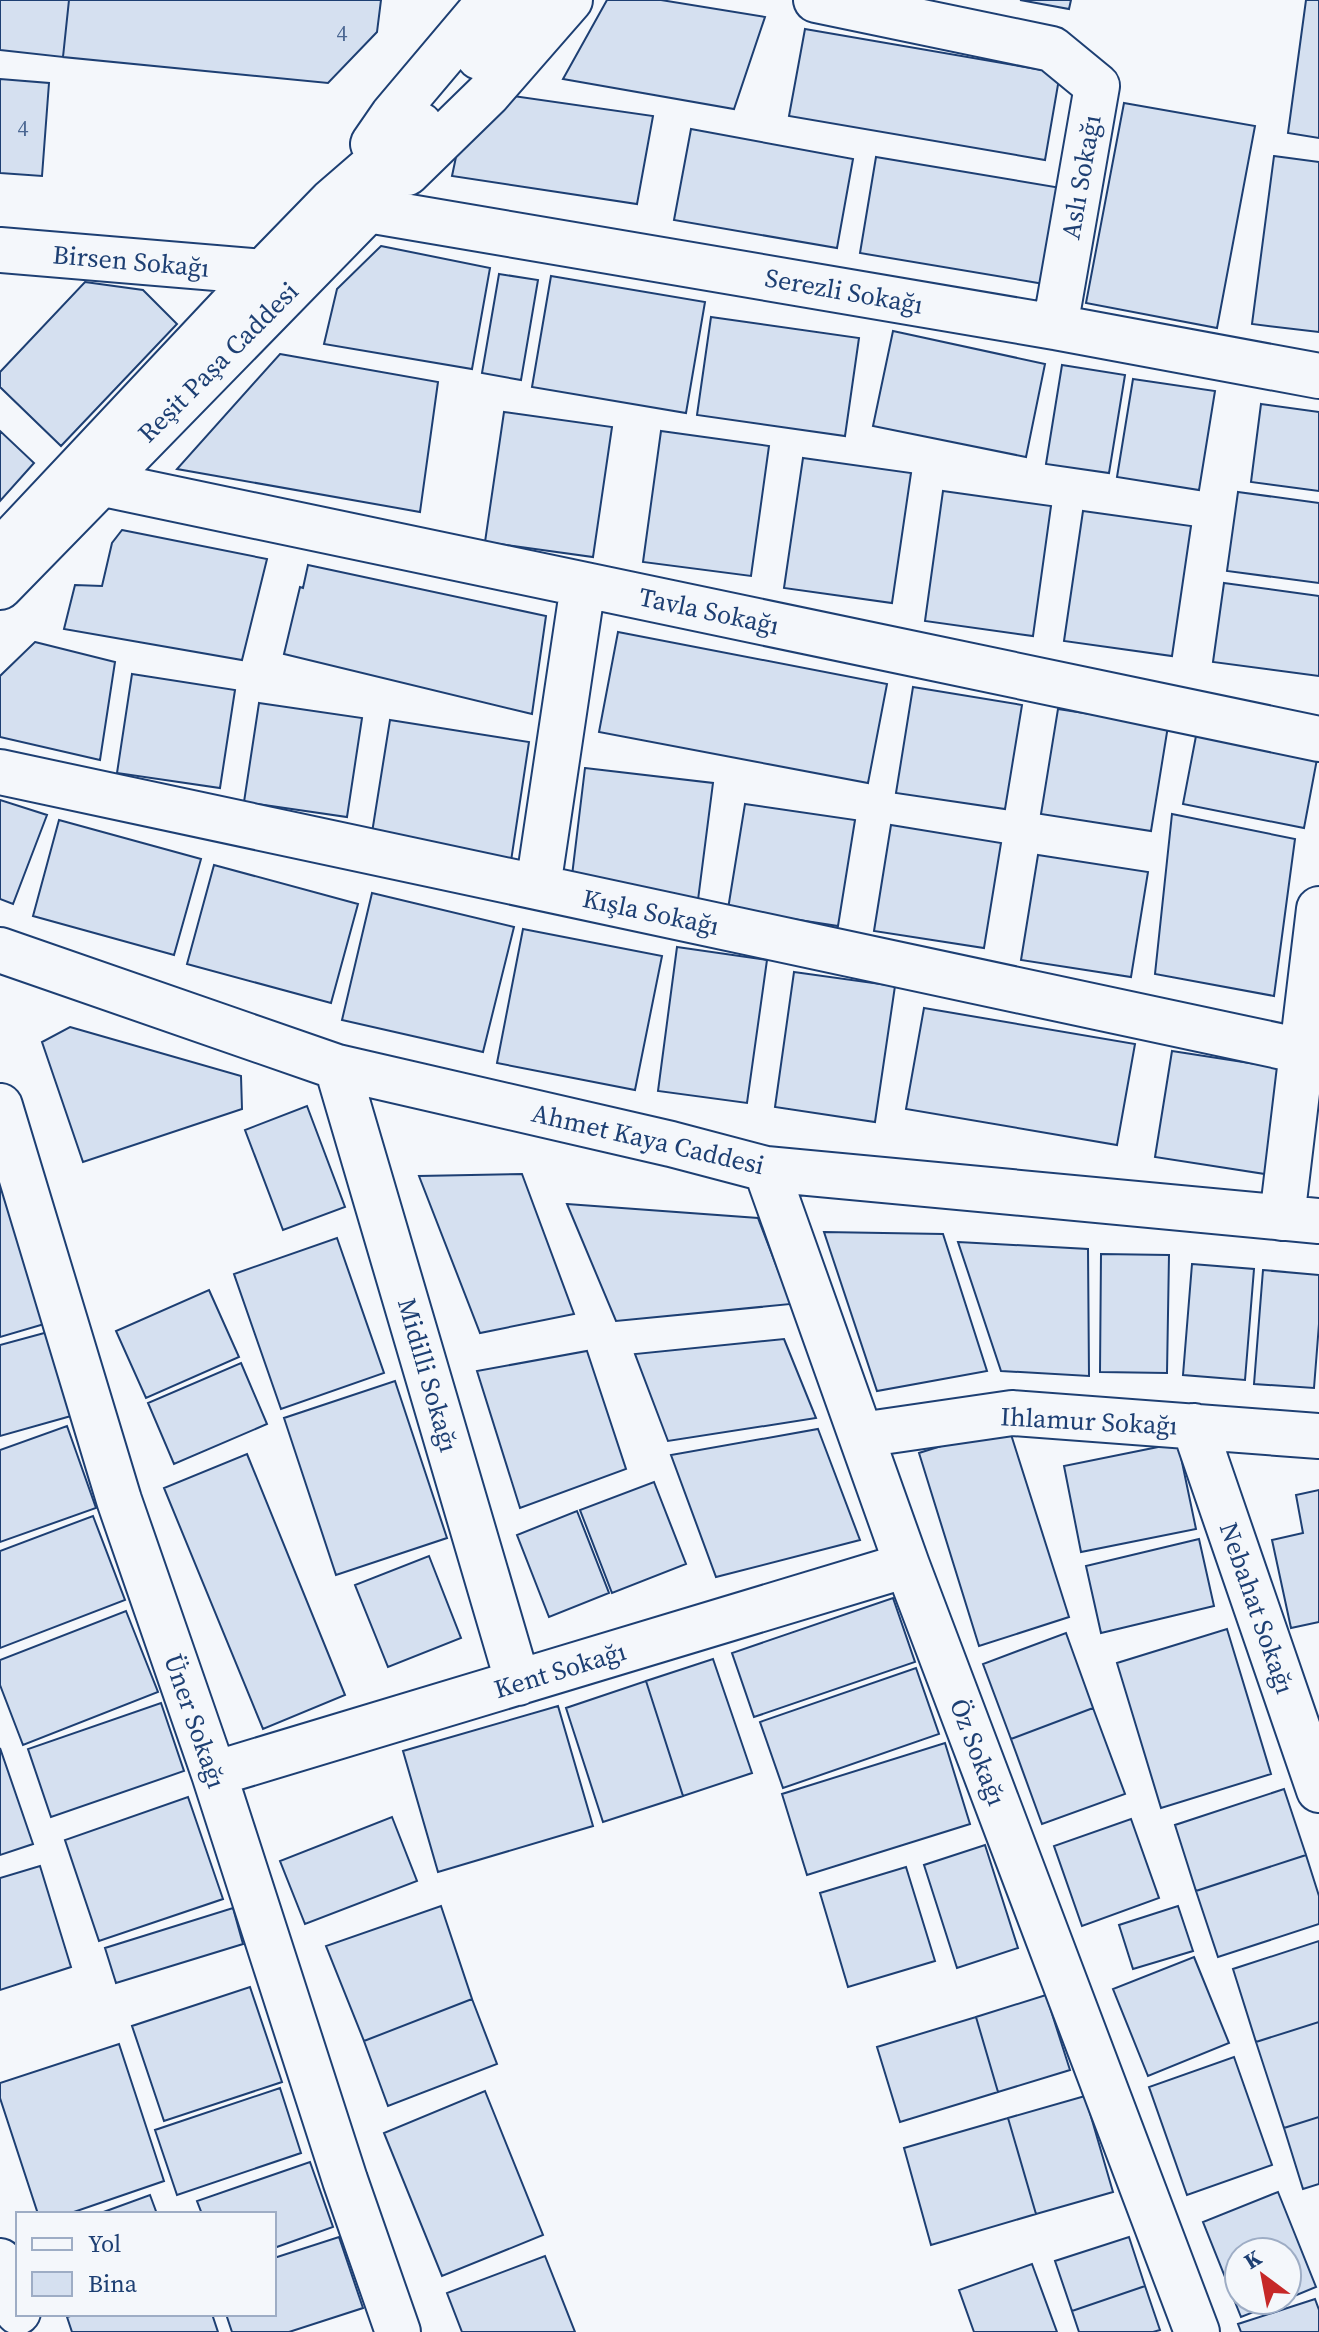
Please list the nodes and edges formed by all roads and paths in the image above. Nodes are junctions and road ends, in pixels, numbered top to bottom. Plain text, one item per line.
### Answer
1 (490, 0) edge
2 (529, 0) edge
3 (570, 0) edge
4 (816, 0) edge
5 (353, 204) junction
6 (0, 250) edge
7 (263, 272) junction
8 (1055, 327) junction
9 (1319, 376) edge
10 (99, 483) junction
11 (0, 552) edge
12 (583, 585) junction
13 (0, 587) edge
14 (1319, 739) edge
15 (0, 772) edge
16 (538, 887) junction
17 (1319, 909) edge
18 (0, 950) edge
19 (1302, 1051) junction
20 (337, 1067) junction
21 (0, 1106) edge
22 (766, 1169) junction
23 (1300, 1219) edge
24 (1194, 1426) junction
25 (861, 1435) junction
26 (1319, 1436) edge
27 (907, 1565) junction
28 (518, 1683) junction
29 (214, 1774) junction
30 (1319, 1790) edge
31 (0, 2261) edge
32 (16, 2307) edge
33 (398, 2332) edge
34 (1197, 2332) edge

1 - 5 street
2 - 5 street, Reşit Paşa Caddesi
3 - 5 street
4 - 8 street, Aslı Sokağı
5 - 7 street, Reşit Paşa Caddesi
5 - 8 street, Serezli Sokağı
5 - 10 street, Reşit Paşa Caddesi
6 - 7 street, Birsen Sokağı
7 - 11 street, Reşit Paşa Caddesi
8 - 9 street, Serezli Sokağı
10 - 12 street, Tavla Sokağı
10 - 13 street, Reşit Paşa Caddesi
12 - 14 street, Tavla Sokağı
12 - 16 street
15 - 16 street, Kışla Sokağı
16 - 19 street, Kışla Sokağı
17 - 19 street
18 - 20 street, Ahmet Kaya Caddesi
19 - 23 street
20 - 22 street, Ahmet Kaya Caddesi
20 - 28 street, Midilli Sokağı
21 - 29 street, Üner Sokağı
22 - 23 street, Ahmet Kaya Caddesi
22 - 25 street, Öz Sokağı
24 - 25 street, Ihlamur Sokağı
24 - 26 street, Ihlamur Sokağı
24 - 30 street, Nebahat Sokağı
25 - 27 street, Öz Sokağı
27 - 28 street, Kent Sokağı
27 - 34 street, Öz Sokağı
28 - 29 street, Kent Sokağı
29 - 33 street, Üner Sokağı
31 - 32 street

